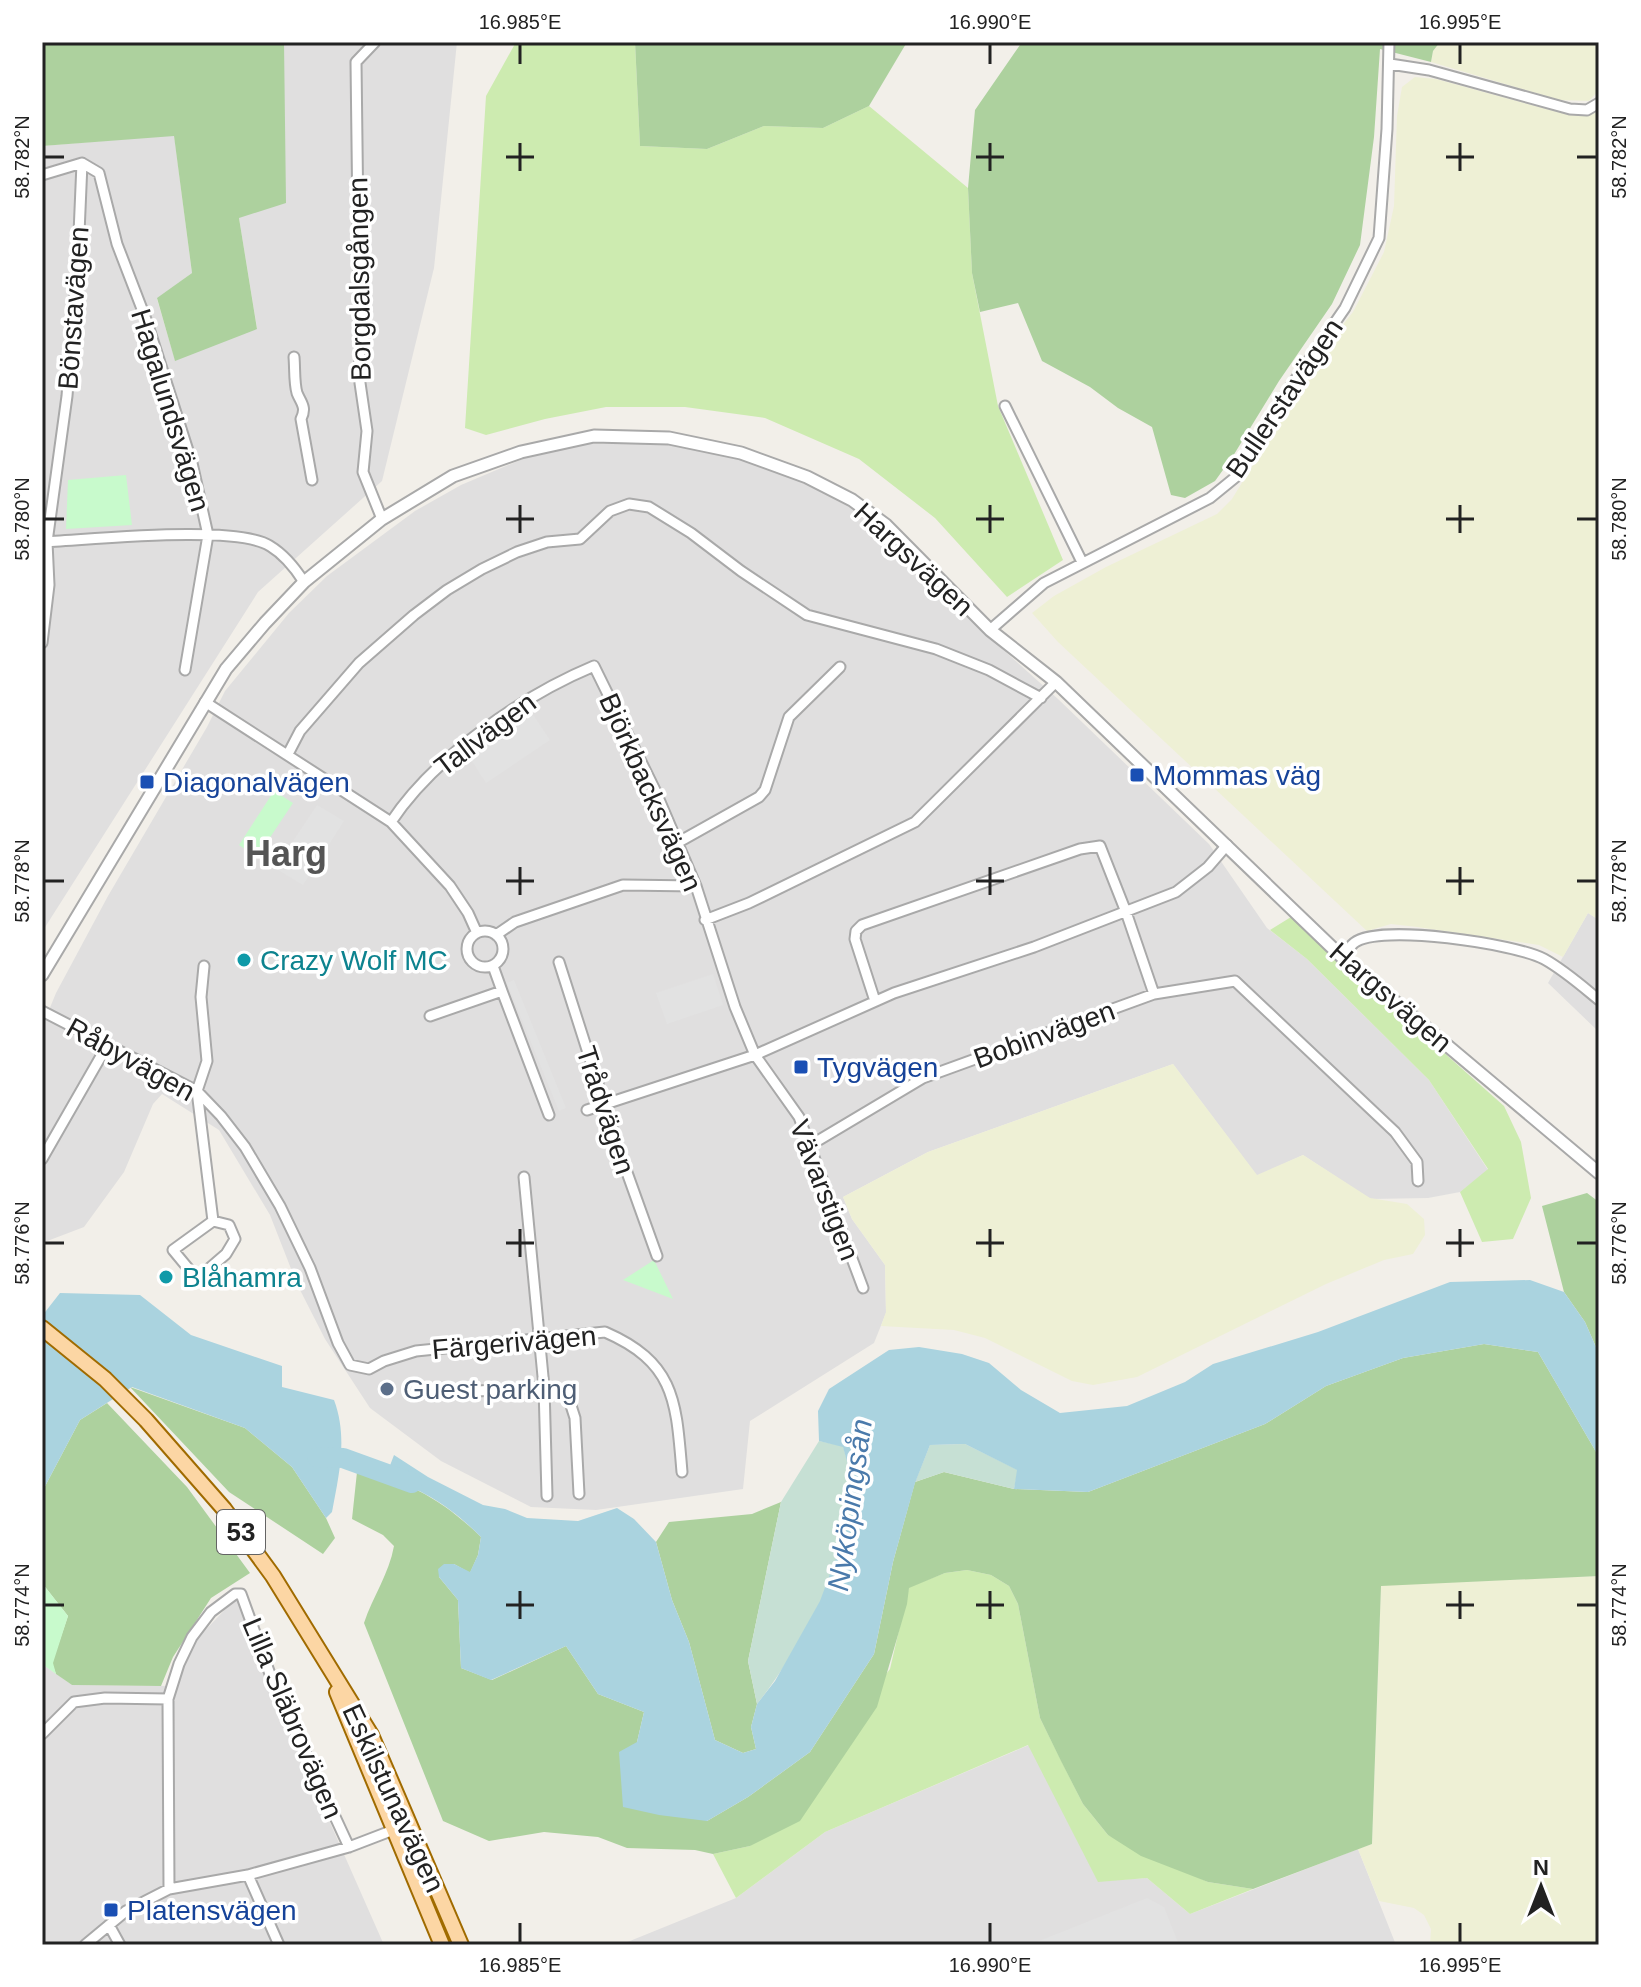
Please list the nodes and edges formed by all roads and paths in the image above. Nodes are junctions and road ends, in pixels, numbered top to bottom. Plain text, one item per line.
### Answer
1 (375, 42) edge
2 (1389, 42) edge
3 (1390, 64) junction
4 (1599, 103) edge
5 (82, 163) junction
6 (42, 175) edge
7 (294, 357) dead end
8 (1005, 406) dead end
9 (312, 480) dead end
10 (382, 519) junction
11 (208, 535) junction
12 (44, 542) edge
13 (1082, 562) junction
14 (304, 582) junction
15 (990, 630) junction
16 (42, 643) edge
17 (594, 666) joint
18 (840, 667) dead end
19 (185, 670) dead end
20 (1056, 682) junction
21 (1041, 698) junction
22 (205, 702) junction
23 (288, 754) junction
24 (391, 822) junction
25 (677, 843) junction
26 (1227, 845) junction
27 (696, 886) junction
28 (1126, 912) junction
29 (705, 920) junction
30 (477, 933) junction
31 (496, 935) junction
32 (1343, 958) junction
33 (559, 962) dead end
34 (204, 966) dead end
35 (493, 966) junction
36 (42, 975) edge
37 (502, 991) junction
38 (1154, 994) junction
39 (1599, 1000) edge
40 (875, 1001) junction
41 (42, 1011) edge
42 (430, 1016) dead end
43 (108, 1044) junction
44 (755, 1055) junction
45 (197, 1091) junction
46 (604, 1104) junction
47 (587, 1110) dead end
48 (549, 1115) dead end
49 (809, 1146) junction
50 (42, 1159) edge
51 (1599, 1173) edge
52 (524, 1177) dead end
53 (1418, 1181) dead end
54 (213, 1221) junction
55 (657, 1256) dead end
56 (863, 1288) dead end
57 (42, 1328) edge
58 (538, 1338) junction
59 (350, 1365) joint
60 (544, 1387) junction
61 (462, 1392) dead end
62 (682, 1472) dead end
63 (579, 1494) dead end
64 (547, 1496) dead end
65 (322, 1654) junction
66 (168, 1699) junction
67 (42, 1734) edge
68 (409, 1824) junction
69 (394, 1831) junction
70 (349, 1847) junction
71 (248, 1875) junction
72 (169, 1889) junction
73 (109, 1925) junction
74 (85, 1945) edge
75 (120, 1945) edge
76 (279, 1945) edge
77 (442, 1945) edge
78 (461, 1945) edge

1 - 10 street, Borgdalsgången
2 - 3 street, Bullerstavägen
3 - 4 street
3 - 13 street, Bullerstavägen
5 - 6 street
5 - 11 street, Hagalundsvägen
5 - 12 street, Bönstavägen
7 - 9 street
8 - 13 street
10 - 14 street, Hargsvägen
10 - 15 street, Hargsvägen
11 - 12 street
11 - 14 street
11 - 19 street, Hagalundsvägen
12 - 16 street, Bönstavägen
13 - 15 street, Bullerstavägen
14 - 22 street, Hargsvägen
15 - 20 street, Hargsvägen
17 - 24 street, Tallvägen
17 - 25 street, Björkbacksvägen
18 - 25 street
20 - 21 street
20 - 26 street, Hargsvägen
21 - 23 street
21 - 29 street
22 - 23 street
22 - 36 street, Hargsvägen
23 - 24 street
24 - 30 street
25 - 27 street, Björkbacksvägen
26 - 28 street
26 - 32 street, Hargsvägen
27 - 29 street, Björkbacksvägen
27 - 31 street
28 - 38 street
28 - 40 street
28 - 40 street
29 - 44 street, Björkbacksvägen
30 - 31 street
30 - 35 street
31 - 35 street
32 - 39 street
32 - 51 street, Hargsvägen
33 - 46 street, Trådvägen
34 - 45 street
35 - 37 street
37 - 42 street
37 - 48 street
38 - 49 street, Bobinvägen
38 - 53 street, Bobinvägen
40 - 44 street
41 - 43 street, Råbyvägen
43 - 45 street, Råbyvägen
43 - 50 street
44 - 46 street
44 - 49 street, Vävarstigen
45 - 54 street
45 - 59 street, Råbyvägen
46 - 47 street
46 - 55 street, Trådvägen
49 - 56 street, Vävarstigen
52 - 58 street
54 - 54 street
57 - 65 main road, Eskilstunavägen / 53
58 - 59 street, Färgerivägen
58 - 60 street
58 - 62 street, Färgerivägen
60 - 61 street
60 - 63 street
60 - 64 street
65 - 68 main road, Eskilstunavägen / 53
65 - 69 main road, Eskilstunavägen / 53
66 - 67 street
66 - 70 street, Lilla Släbrovägen
66 - 72 street
68 - 69 street
68 - 78 main road, Eskilstunavägen / 53
69 - 70 street
69 - 77 main road, Eskilstunavägen / 53
70 - 71 street
71 - 72 street
71 - 76 street
72 - 73 street
73 - 74 street
73 - 75 street

